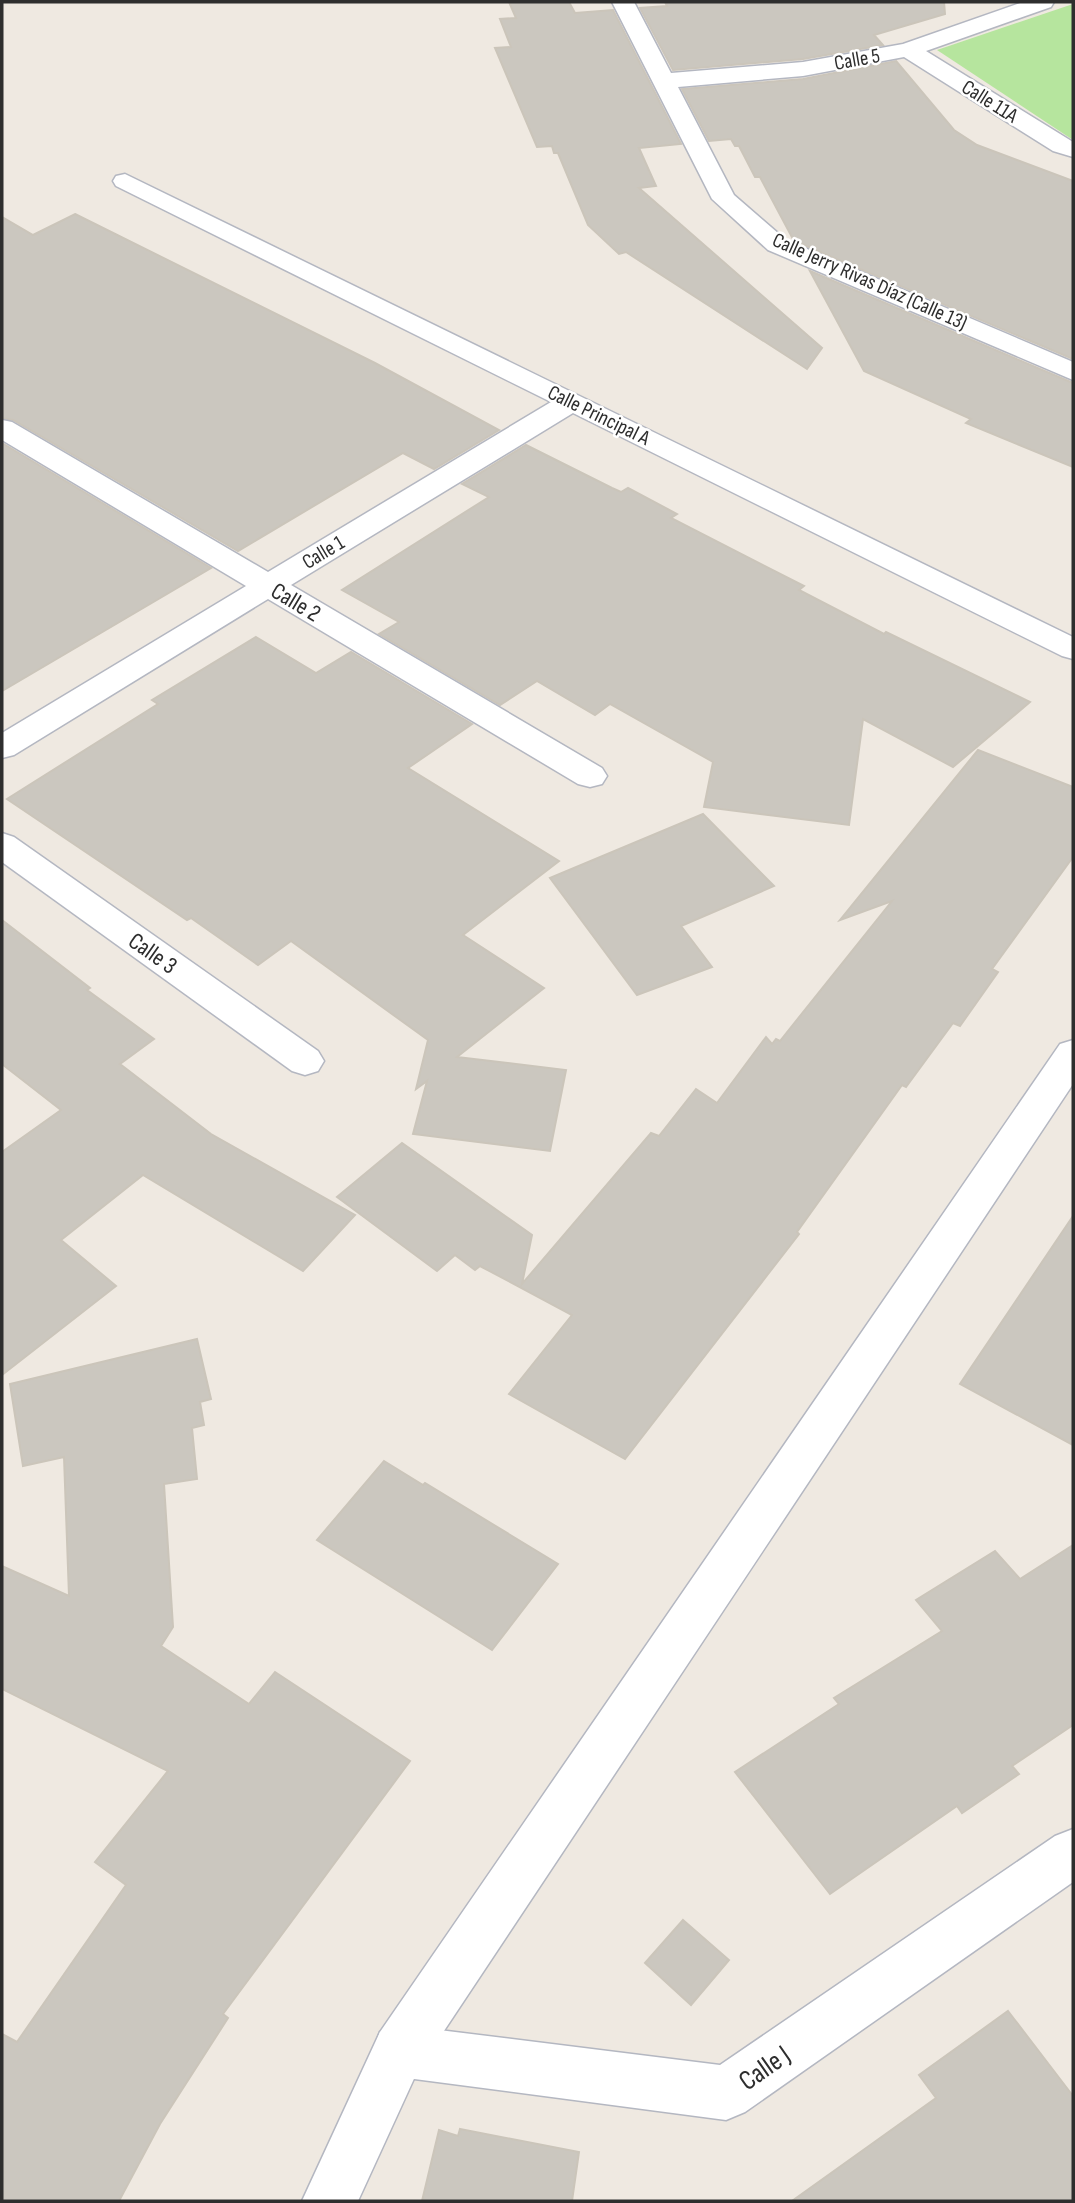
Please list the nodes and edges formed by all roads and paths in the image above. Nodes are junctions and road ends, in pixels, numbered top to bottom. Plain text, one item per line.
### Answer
1 (623, 2) edge
2 (1043, 2) edge
3 (908, 50) junction
4 (663, 81) junction
5 (1073, 150) edge
6 (125, 181) dead end
7 (1073, 372) edge
8 (573, 401) junction
9 (2, 428) edge
10 (268, 586) junction
11 (1073, 649) edge
12 (2, 747) edge
13 (590, 776) dead end
14 (2, 845) edge
15 (1073, 1054) edge
16 (305, 1062) dead end
17 (1073, 1853) edge
18 (399, 2051) junction
19 (330, 2201) edge

1 - 4 street, Calle Jerry Rivas Díaz (Calle 13)
2 - 3 street, Calle 5
3 - 4 street, Calle 5
3 - 5 street, Calle 11A
4 - 7 street, Calle Jerry Rivas Díaz (Calle 13)
6 - 8 street, Calle Principal A
8 - 10 street, Calle 1
8 - 11 street, Calle Principal A
9 - 10 street, Calle 2
10 - 12 street, Calle 1
10 - 13 street, Calle 2
14 - 16 street, Calle 3
15 - 18 street
17 - 18 street, Calle J
18 - 19 street

